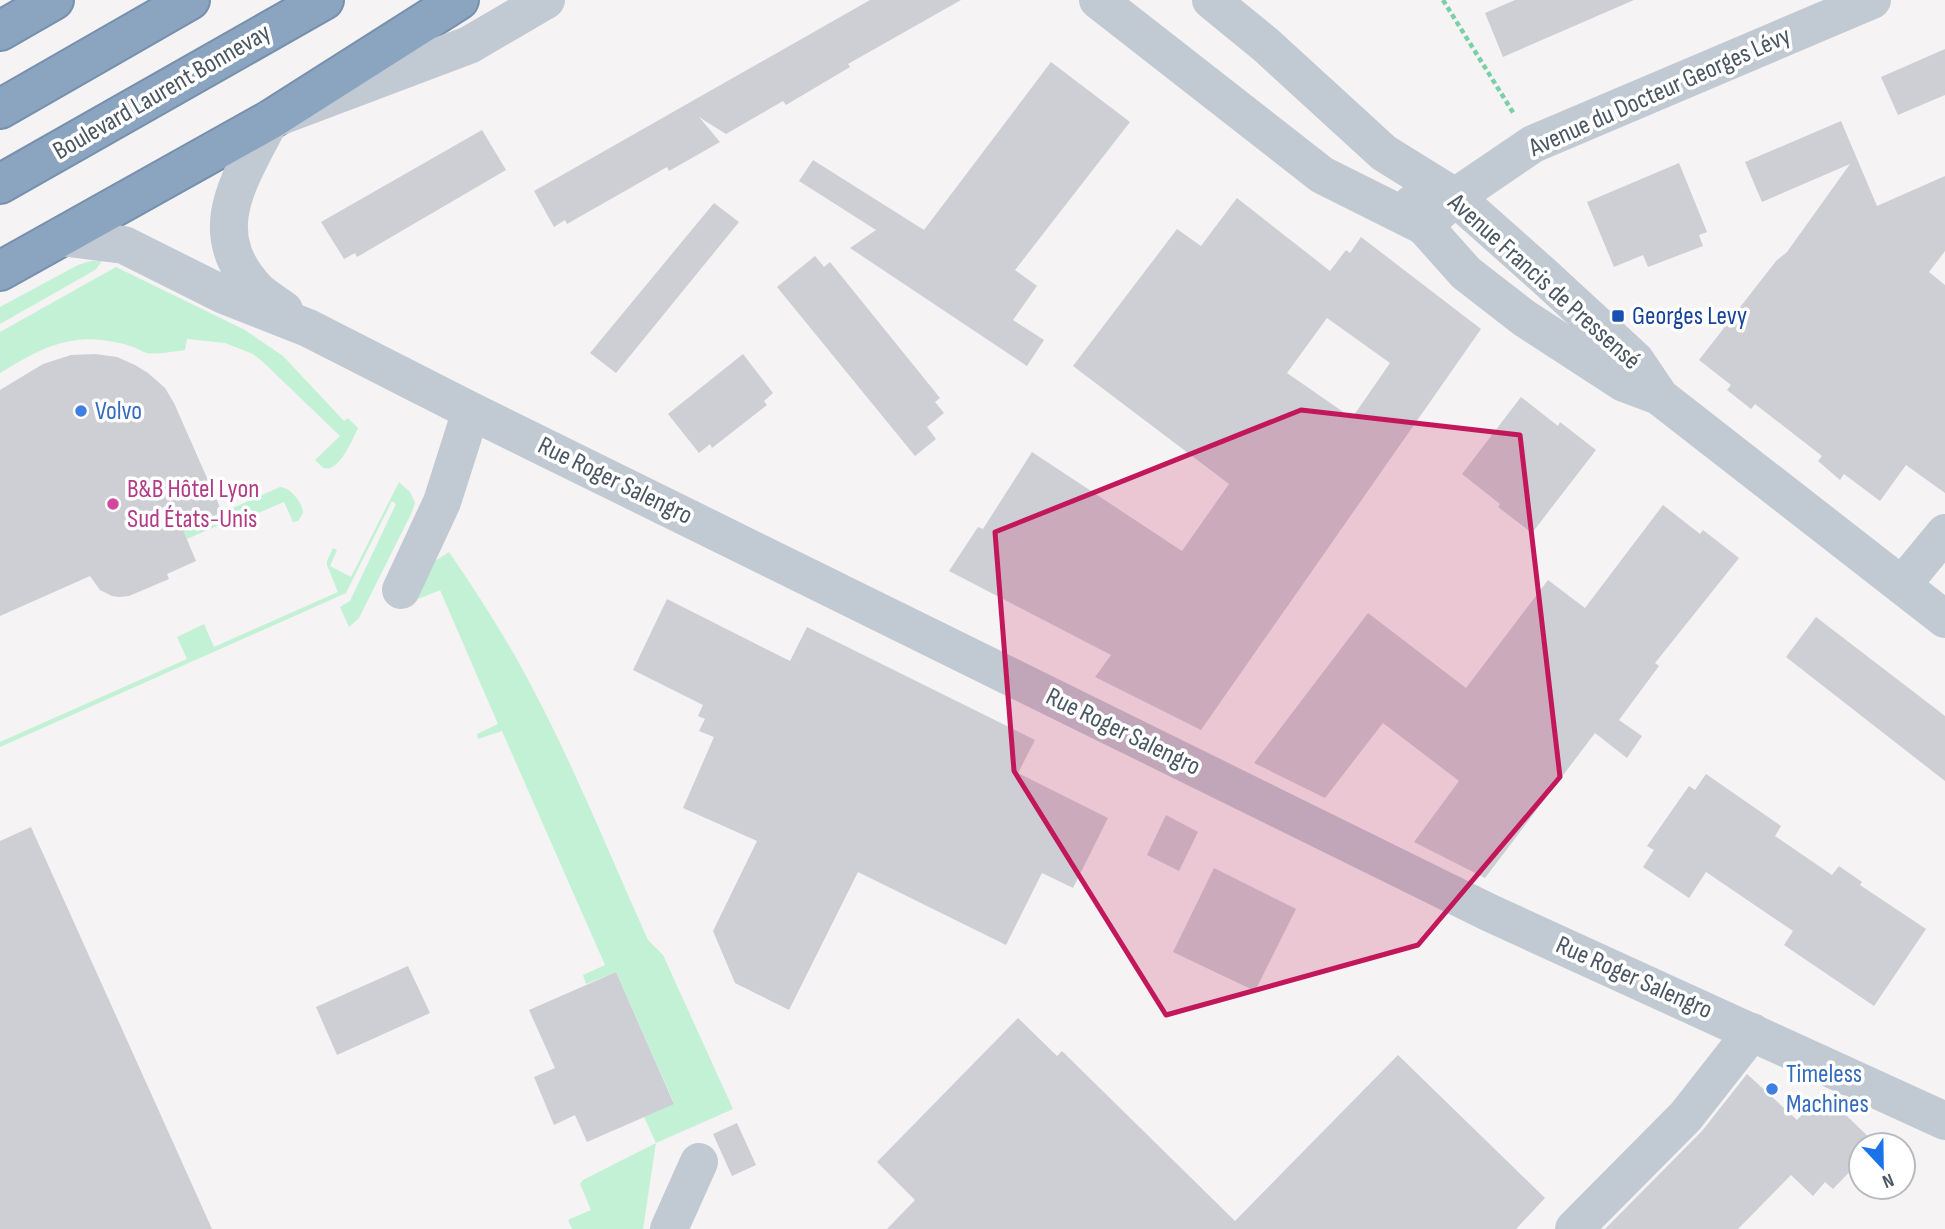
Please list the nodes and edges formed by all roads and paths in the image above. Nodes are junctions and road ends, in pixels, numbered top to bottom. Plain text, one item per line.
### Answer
1 (54, 0) edge
2 (190, 0) edge
3 (324, 0) edge
4 (459, 0) edge
5 (546, 0) edge
6 (1098, 0) edge
7 (1211, 0) edge
8 (1443, 0) edge
9 (1872, 0) edge
10 (0, 31) edge
11 (0, 109) edge
12 (270, 120) junction
13 (1533, 144) junction
14 (1384, 153) junction
15 (0, 184) edge
16 (1455, 197) junction
17 (1424, 226) junction
18 (61, 237) junction
19 (0, 271) edge
20 (309, 328) junction
21 (1660, 397) junction
22 (471, 411) junction
23 (1945, 533) edge
24 (1902, 585) junction
25 (401, 590) dead end
26 (1945, 619) edge
27 (1752, 1032) junction
28 (1945, 1121) edge
29 (699, 1162) dead end
30 (669, 1229) edge
31 (1574, 1229) edge

1 - 10 highway
2 - 11 highway
3 - 15 highway, Boulevard Laurent Bonnevay
4 - 12 highway
5 - 12 street
6 - 17 street
7 - 14 street, Avenue Francis de Pressensé
8 - 13 path
9 - 13 street, Avenue du Docteur Georges Lévy
12 - 18 highway
12 - 20 street, Rue Roger Salengro
13 - 16 street, Avenue du Docteur Georges Lévy
14 - 16 street, Avenue Francis de Pressensé
14 - 17 street, Avenue Francis de Pressensé
16 - 17 street, Avenue du Docteur Georges Lévy
16 - 21 street, Avenue Francis de Pressensé
17 - 21 street, Avenue Francis de Pressensé
18 - 19 highway
18 - 20 street, Rue Roger Salengro
20 - 22 street, Rue Roger Salengro
21 - 24 street, Avenue Francis de Pressensé
22 - 25 street
22 - 27 street, Rue Roger Salengro
23 - 24 street
24 - 26 street, Avenue Francis de Pressensé
27 - 28 street, Rue Roger Salengro
27 - 31 street
29 - 30 street

